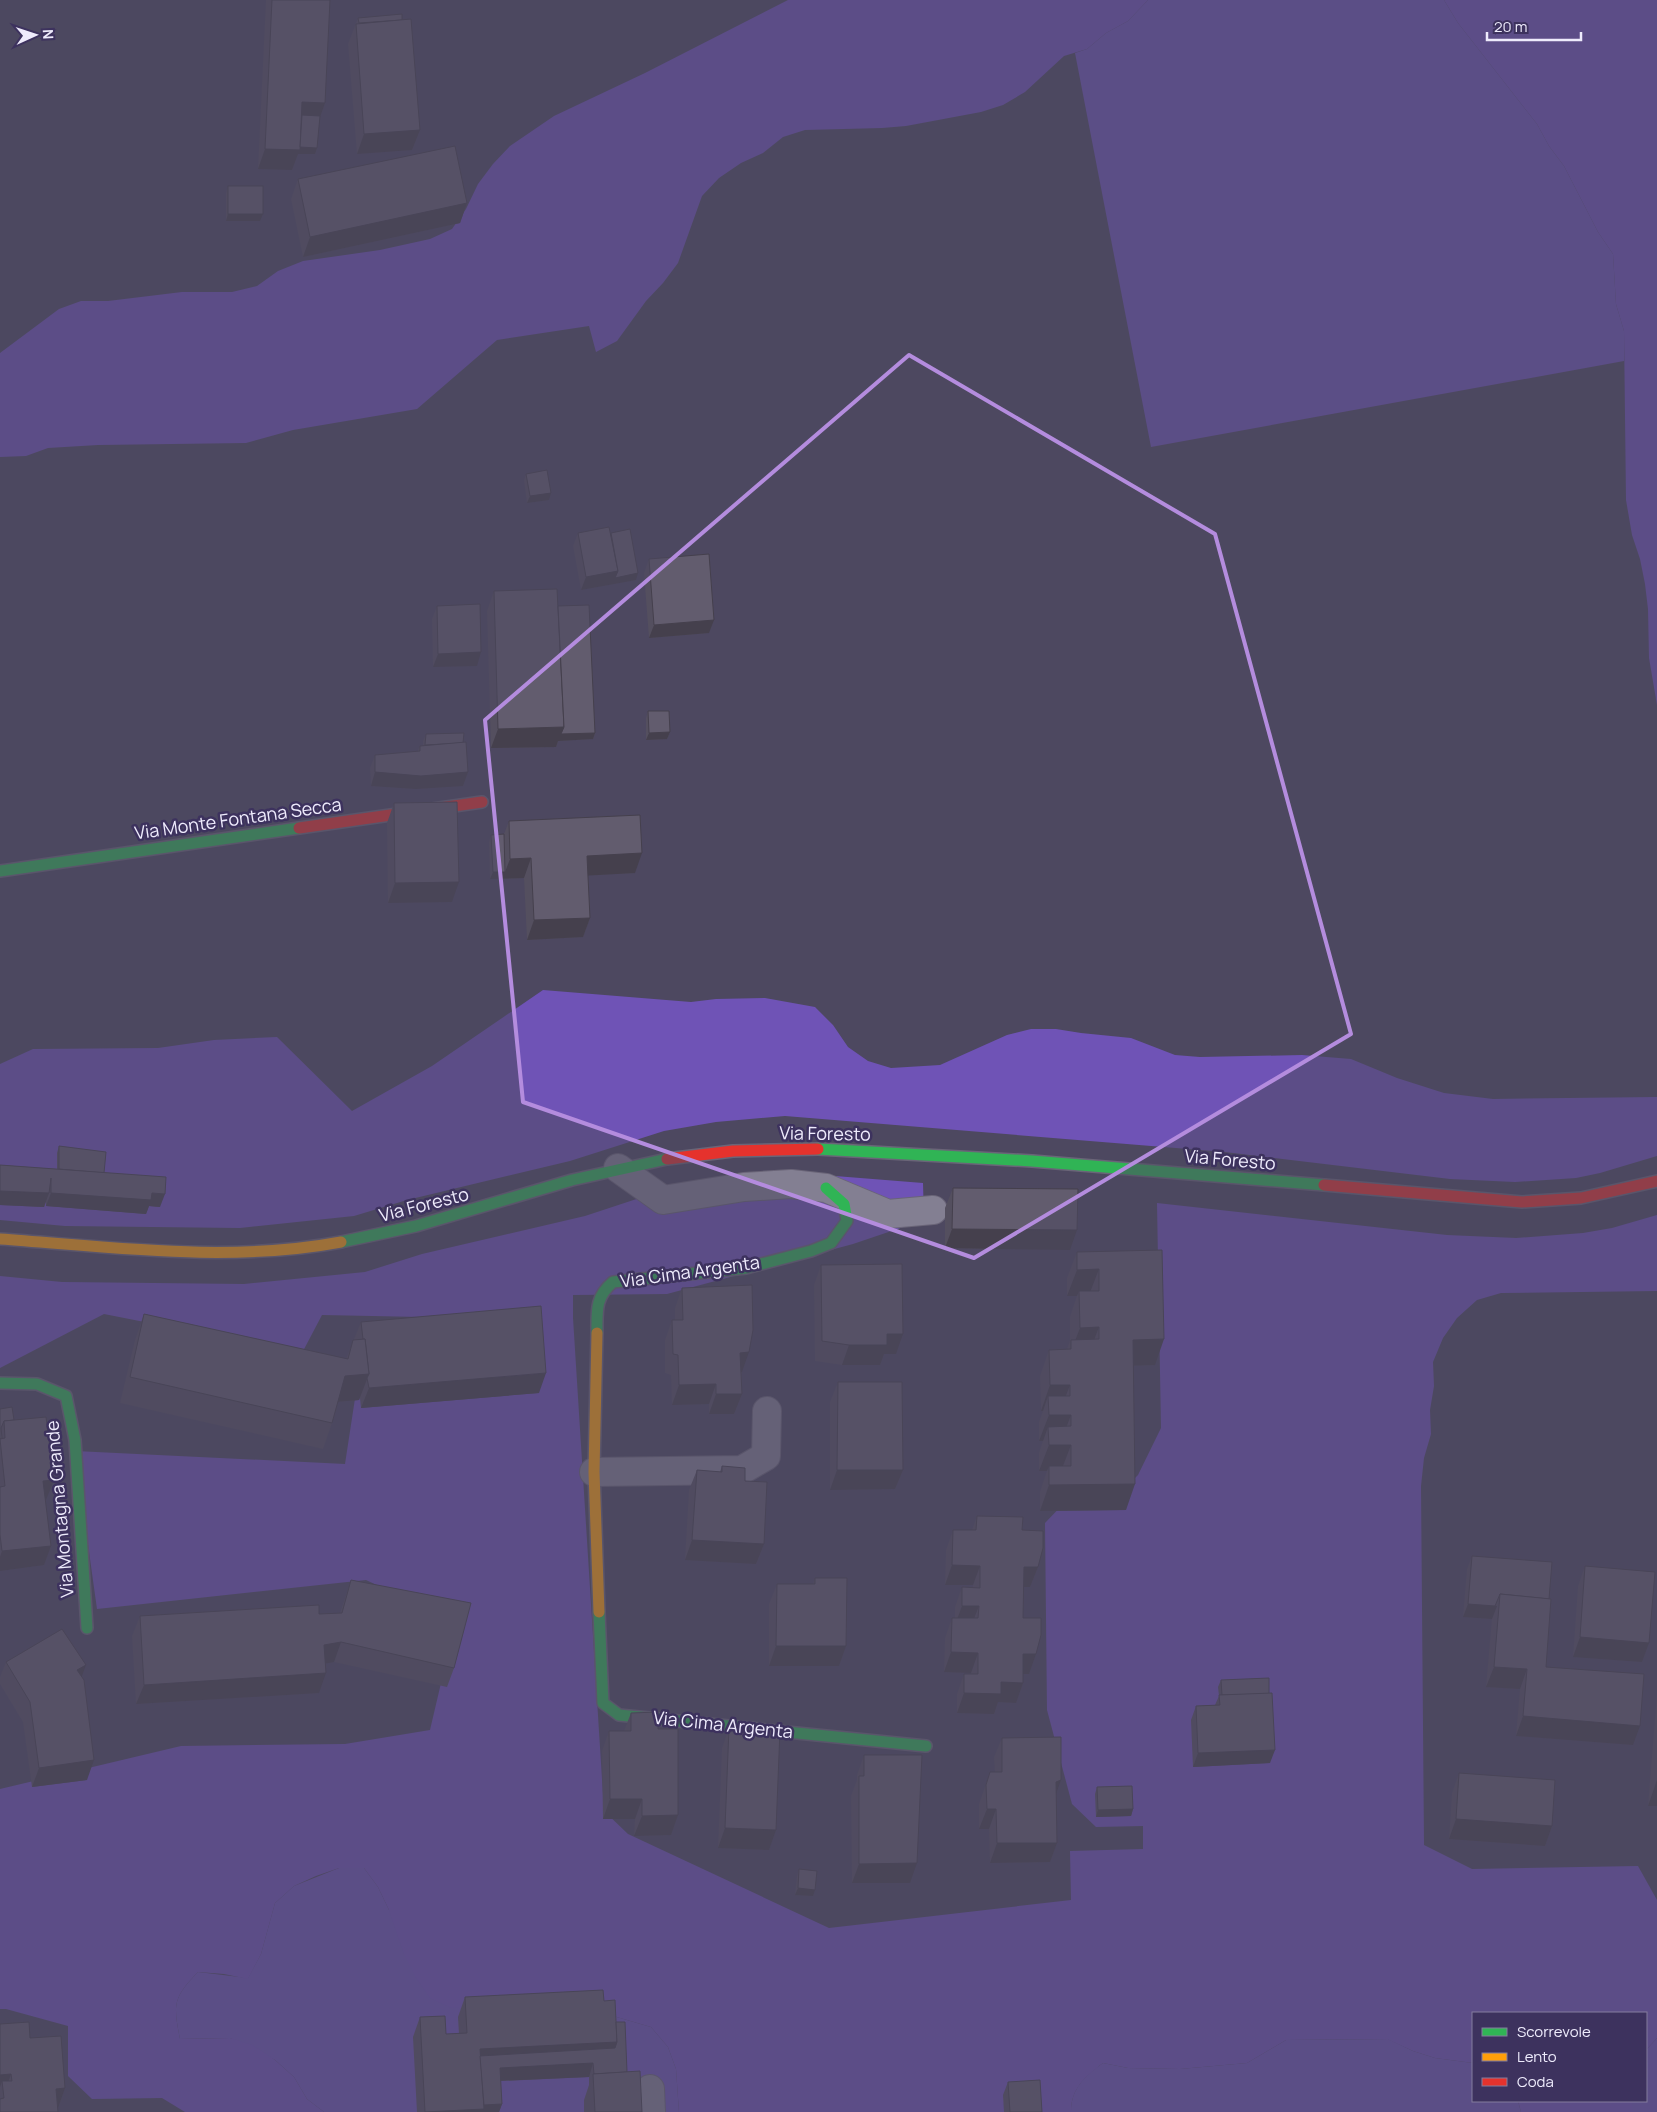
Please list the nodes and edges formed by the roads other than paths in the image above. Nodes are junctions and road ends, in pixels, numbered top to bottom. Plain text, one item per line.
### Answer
1 (482, 802) dead end
2 (0, 870) edge
3 (618, 1168) junction
4 (1657, 1180) edge
5 (826, 1188) junction
6 (934, 1210) dead end
7 (0, 1240) edge
8 (0, 1383) edge
9 (767, 1412) dead end
10 (594, 1472) junction
11 (87, 1628) dead end
12 (926, 1746) dead end

1 - 2 street, Via Monte Fontana Secca
3 - 4 street, Via Foresto
3 - 5 street
3 - 7 street, Via Foresto
5 - 6 street
5 - 10 street, Via Cima Argenta
8 - 11 street, Via Montagna Grande
9 - 10 street
10 - 12 street, Via Cima Argenta

